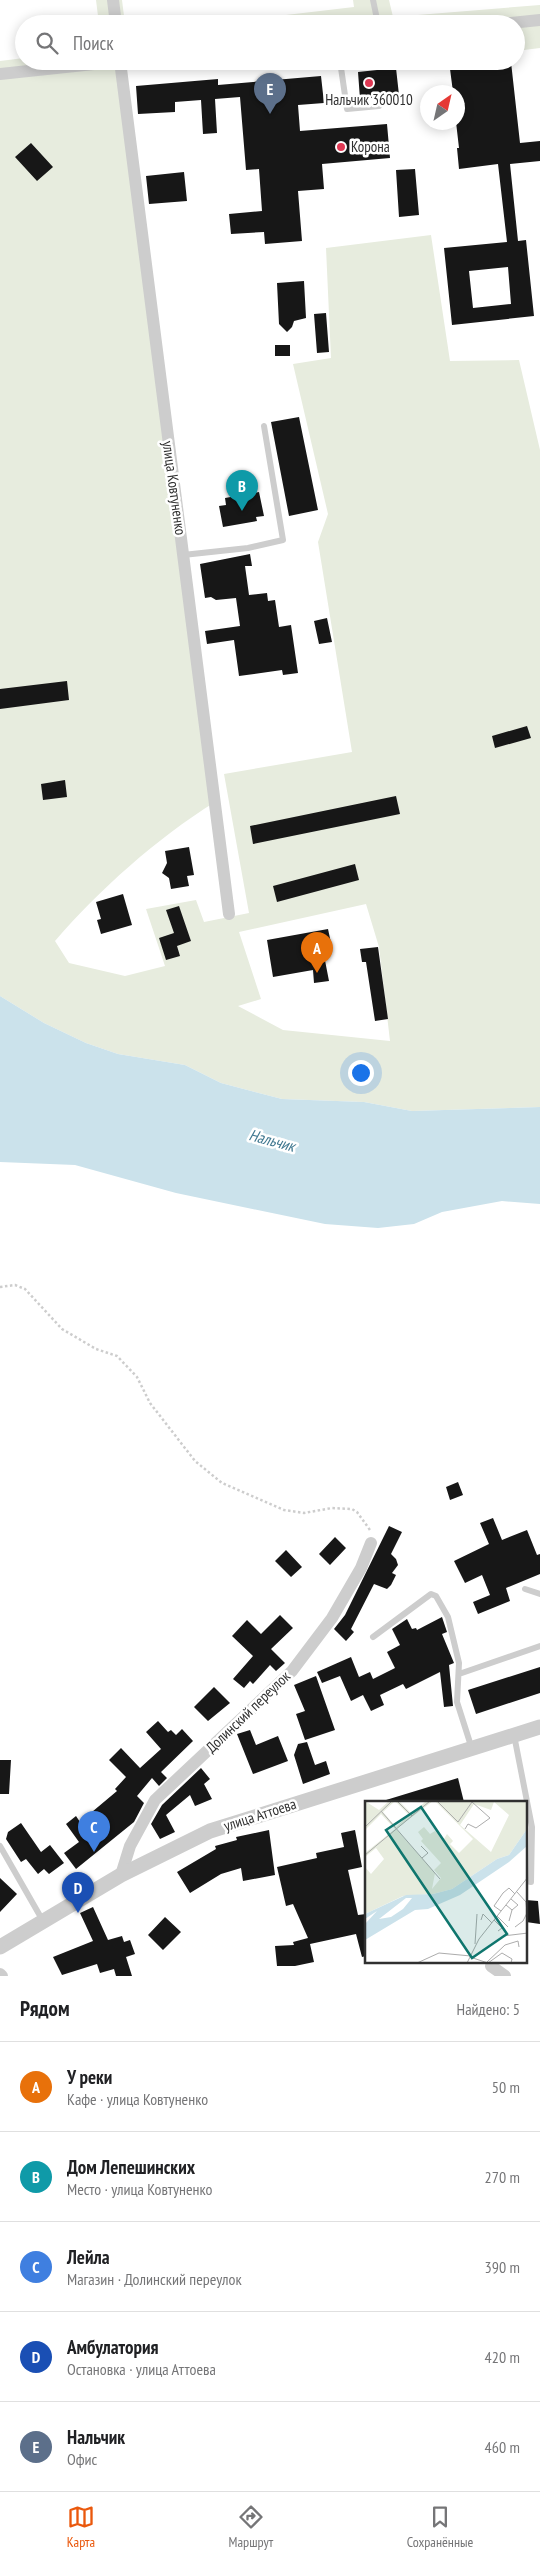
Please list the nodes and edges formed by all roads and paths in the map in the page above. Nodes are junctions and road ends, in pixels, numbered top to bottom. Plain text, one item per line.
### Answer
1 (113, 0) edge
2 (373, 0) edge
3 (115, 15) edge
4 (376, 15) edge
5 (540, 20) edge
6 (525, 22) edge
7 (37, 70) edge
8 (122, 70) edge
9 (341, 70) edge
10 (0, 74) edge
11 (379, 106) dead end
12 (264, 426) dead end
13 (183, 555) junction
14 (230, 914) dead end
15 (0, 1287) edge
16 (371, 1543) joint
17 (525, 1589) dead end
18 (540, 1594) edge
19 (373, 1637) dead end
20 (540, 1646) edge
21 (459, 1674) junction
22 (540, 1727) edge
23 (514, 1736) junction
24 (472, 1750) junction
25 (527, 1801) edge
26 (528, 1807) edge
27 (0, 1846) edge
28 (121, 1875) junction
29 (528, 1881) edge
30 (42, 1921) junction
31 (1, 1945) edge
32 (491, 1966) dead end
33 (505, 1976) edge

1 - 3 street
2 - 4 lane
5 - 6 street
7 - 10 street
8 - 13 street, улица Ковтуненко
9 - 11 lane
12 - 13 lane
13 - 14 street, улица Ковтуненко
15 - 16 path
16 - 28 street, Долинский переулок
17 - 18 lane
19 - 21 lane
20 - 21 lane
21 - 24 lane
22 - 23 street, улица Аттоева
23 - 24 street, улица Аттоева
23 - 25 lane
24 - 28 street, улица Аттоева
26 - 29 lane
27 - 30 lane
28 - 30 street, улица Аттоева
30 - 31 street, улица Аттоева
32 - 33 street

